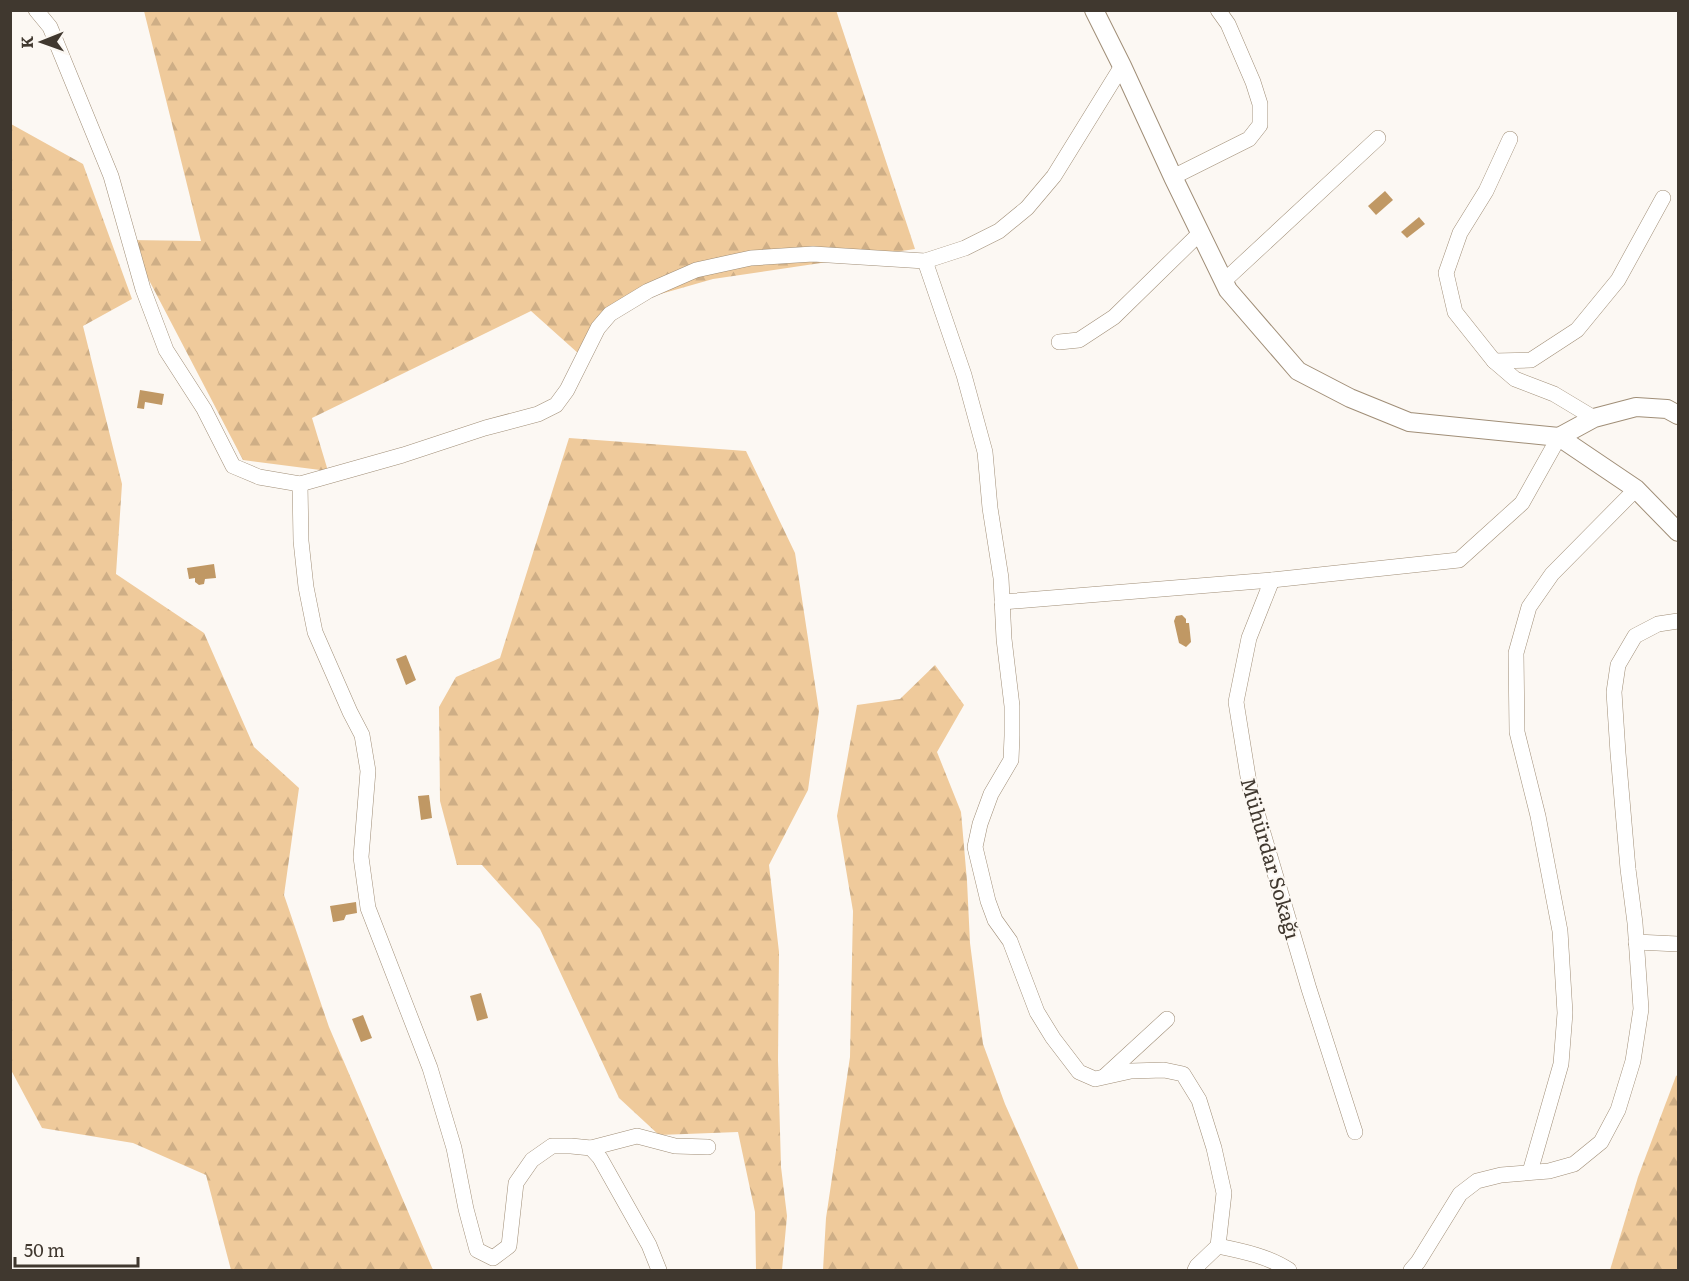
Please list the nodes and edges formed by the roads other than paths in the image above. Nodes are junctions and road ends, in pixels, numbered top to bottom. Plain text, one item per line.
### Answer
1 (36, 10) edge
2 (1094, 10) edge
3 (1218, 10) edge
4 (1122, 66) junction
5 (1378, 138) dead end
6 (1510, 139) dead end
7 (1173, 177) junction
8 (1663, 198) dead end
9 (1201, 232) junction
10 (925, 261) junction
11 (1224, 281) junction
12 (1059, 342) dead end
13 (1494, 361) junction
14 (1678, 415) edge
15 (1594, 418) junction
16 (1559, 437) junction
17 (300, 484) junction
18 (1636, 489) junction
19 (1678, 532) edge
20 (1272, 580) junction
21 (1002, 602) junction
22 (1678, 621) edge
23 (1636, 942) junction
24 (1678, 944) edge
25 (1167, 1019) dead end
26 (1106, 1076) junction
27 (1355, 1132) dead end
28 (708, 1147) dead end
29 (591, 1148) junction
30 (1530, 1172) junction
31 (1218, 1246) junction
32 (496, 1264) edge
33 (659, 1270) edge
34 (1196, 1270) edge
35 (1289, 1270) edge
36 (1411, 1270) edge

1 - 17 street
2 - 4 street
3 - 7 street
4 - 7 street
4 - 10 street
5 - 11 street
6 - 13 street
7 - 9 street
8 - 13 street
9 - 11 street
9 - 12 street
10 - 17 street
10 - 21 street
11 - 16 street
13 - 15 street
14 - 15 street
15 - 16 street
16 - 18 street
16 - 20 street
17 - 32 street
18 - 19 street
18 - 30 street
20 - 21 street
20 - 27 street, Mühürdar Sokağı
21 - 26 street
22 - 23 street
23 - 24 street
23 - 30 street
25 - 26 street
26 - 31 street
28 - 29 street
29 - 32 street
29 - 33 street
30 - 36 street
31 - 34 street
31 - 35 street

